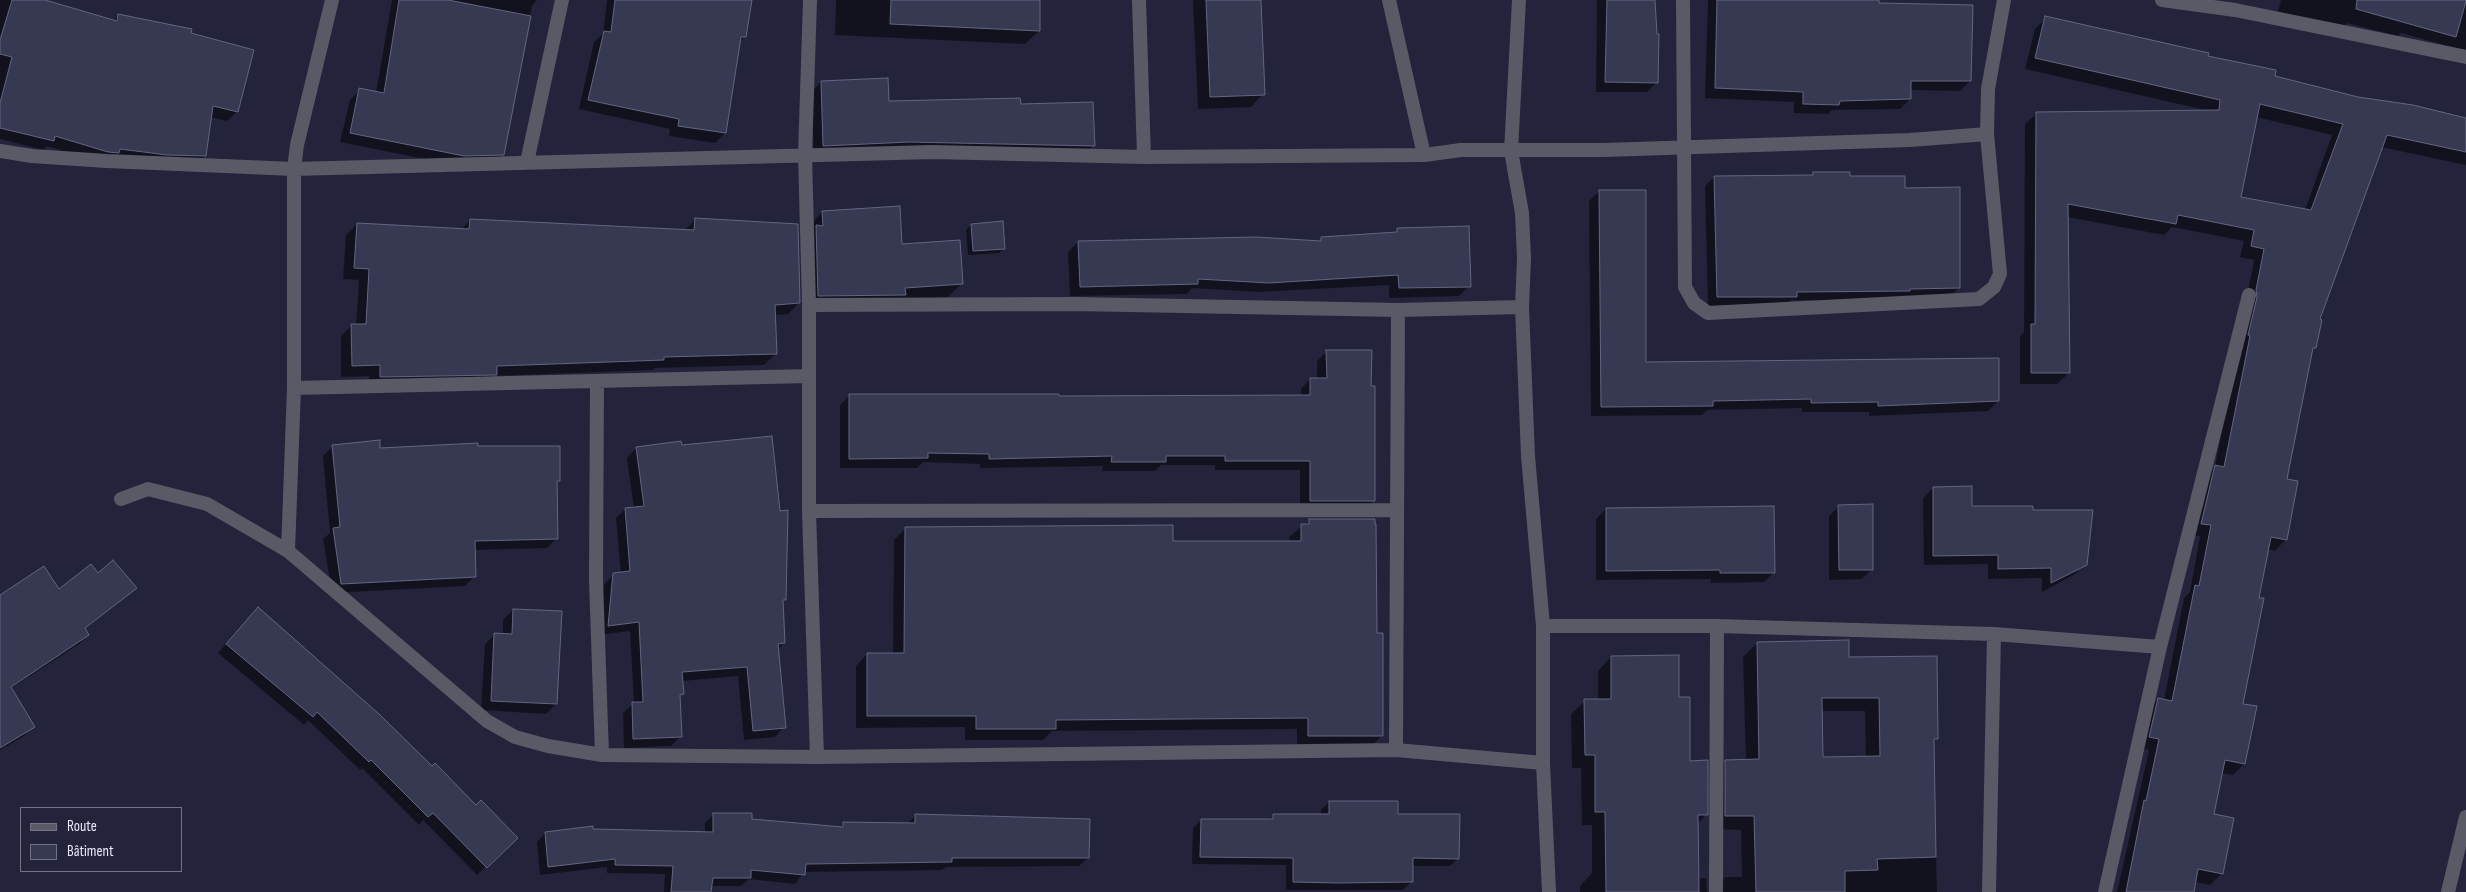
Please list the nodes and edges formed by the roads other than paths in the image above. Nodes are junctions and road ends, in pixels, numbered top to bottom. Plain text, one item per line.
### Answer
1 (332, 0) edge
2 (562, 0) edge
3 (810, 0) edge
4 (1140, 0) edge
5 (1389, 0) edge
6 (1519, 0) edge
7 (1683, 0) edge
8 (2004, 0) edge
9 (2162, 0) edge
10 (2237, 5) edge
11 (2466, 56) edge
12 (1987, 134) junction
13 (1684, 146) junction
14 (0, 151) edge
15 (1511, 151) junction
16 (805, 155) junction
17 (1424, 155) junction
18 (1144, 157) junction
19 (527, 162) junction
20 (294, 169) junction
21 (2249, 295) dead end
22 (809, 305) junction
23 (1522, 307) junction
24 (1398, 310) junction
25 (809, 376) junction
26 (597, 381) junction
27 (294, 388) junction
28 (120, 499) dead end
29 (1396, 510) junction
30 (809, 511) junction
31 (288, 551) junction
32 (1543, 626) junction
33 (1717, 626) junction
34 (1994, 634) junction
35 (2160, 647) junction
36 (1396, 750) junction
37 (602, 755) junction
38 (817, 757) junction
39 (1543, 763) junction
40 (2466, 817) edge
41 (1549, 892) edge
42 (1716, 892) edge
43 (1989, 892) edge
44 (2105, 892) edge
45 (2448, 892) edge

1 - 20 street
2 - 19 street
3 - 16 street
4 - 18 street
5 - 17 street
6 - 15 street
7 - 13 street
8 - 12 street
9 - 10 street
10 - 11 street
12 - 13 street
12 - 13 street
13 - 15 street
14 - 20 street
15 - 17 street
15 - 23 street
16 - 18 street
16 - 19 street
16 - 22 street
17 - 18 street
19 - 20 street
20 - 27 street
21 - 35 street
22 - 24 street
22 - 25 street
23 - 24 street
23 - 32 street
24 - 29 street
25 - 26 street
25 - 30 street
26 - 27 street
26 - 37 street
27 - 31 street
28 - 31 street
29 - 30 street
29 - 36 street
30 - 38 street
31 - 37 street
32 - 33 street
32 - 39 street
33 - 34 street
33 - 42 street
34 - 35 street
34 - 43 street
35 - 44 street
36 - 38 street
36 - 39 street
37 - 38 street
39 - 41 street
40 - 45 street

